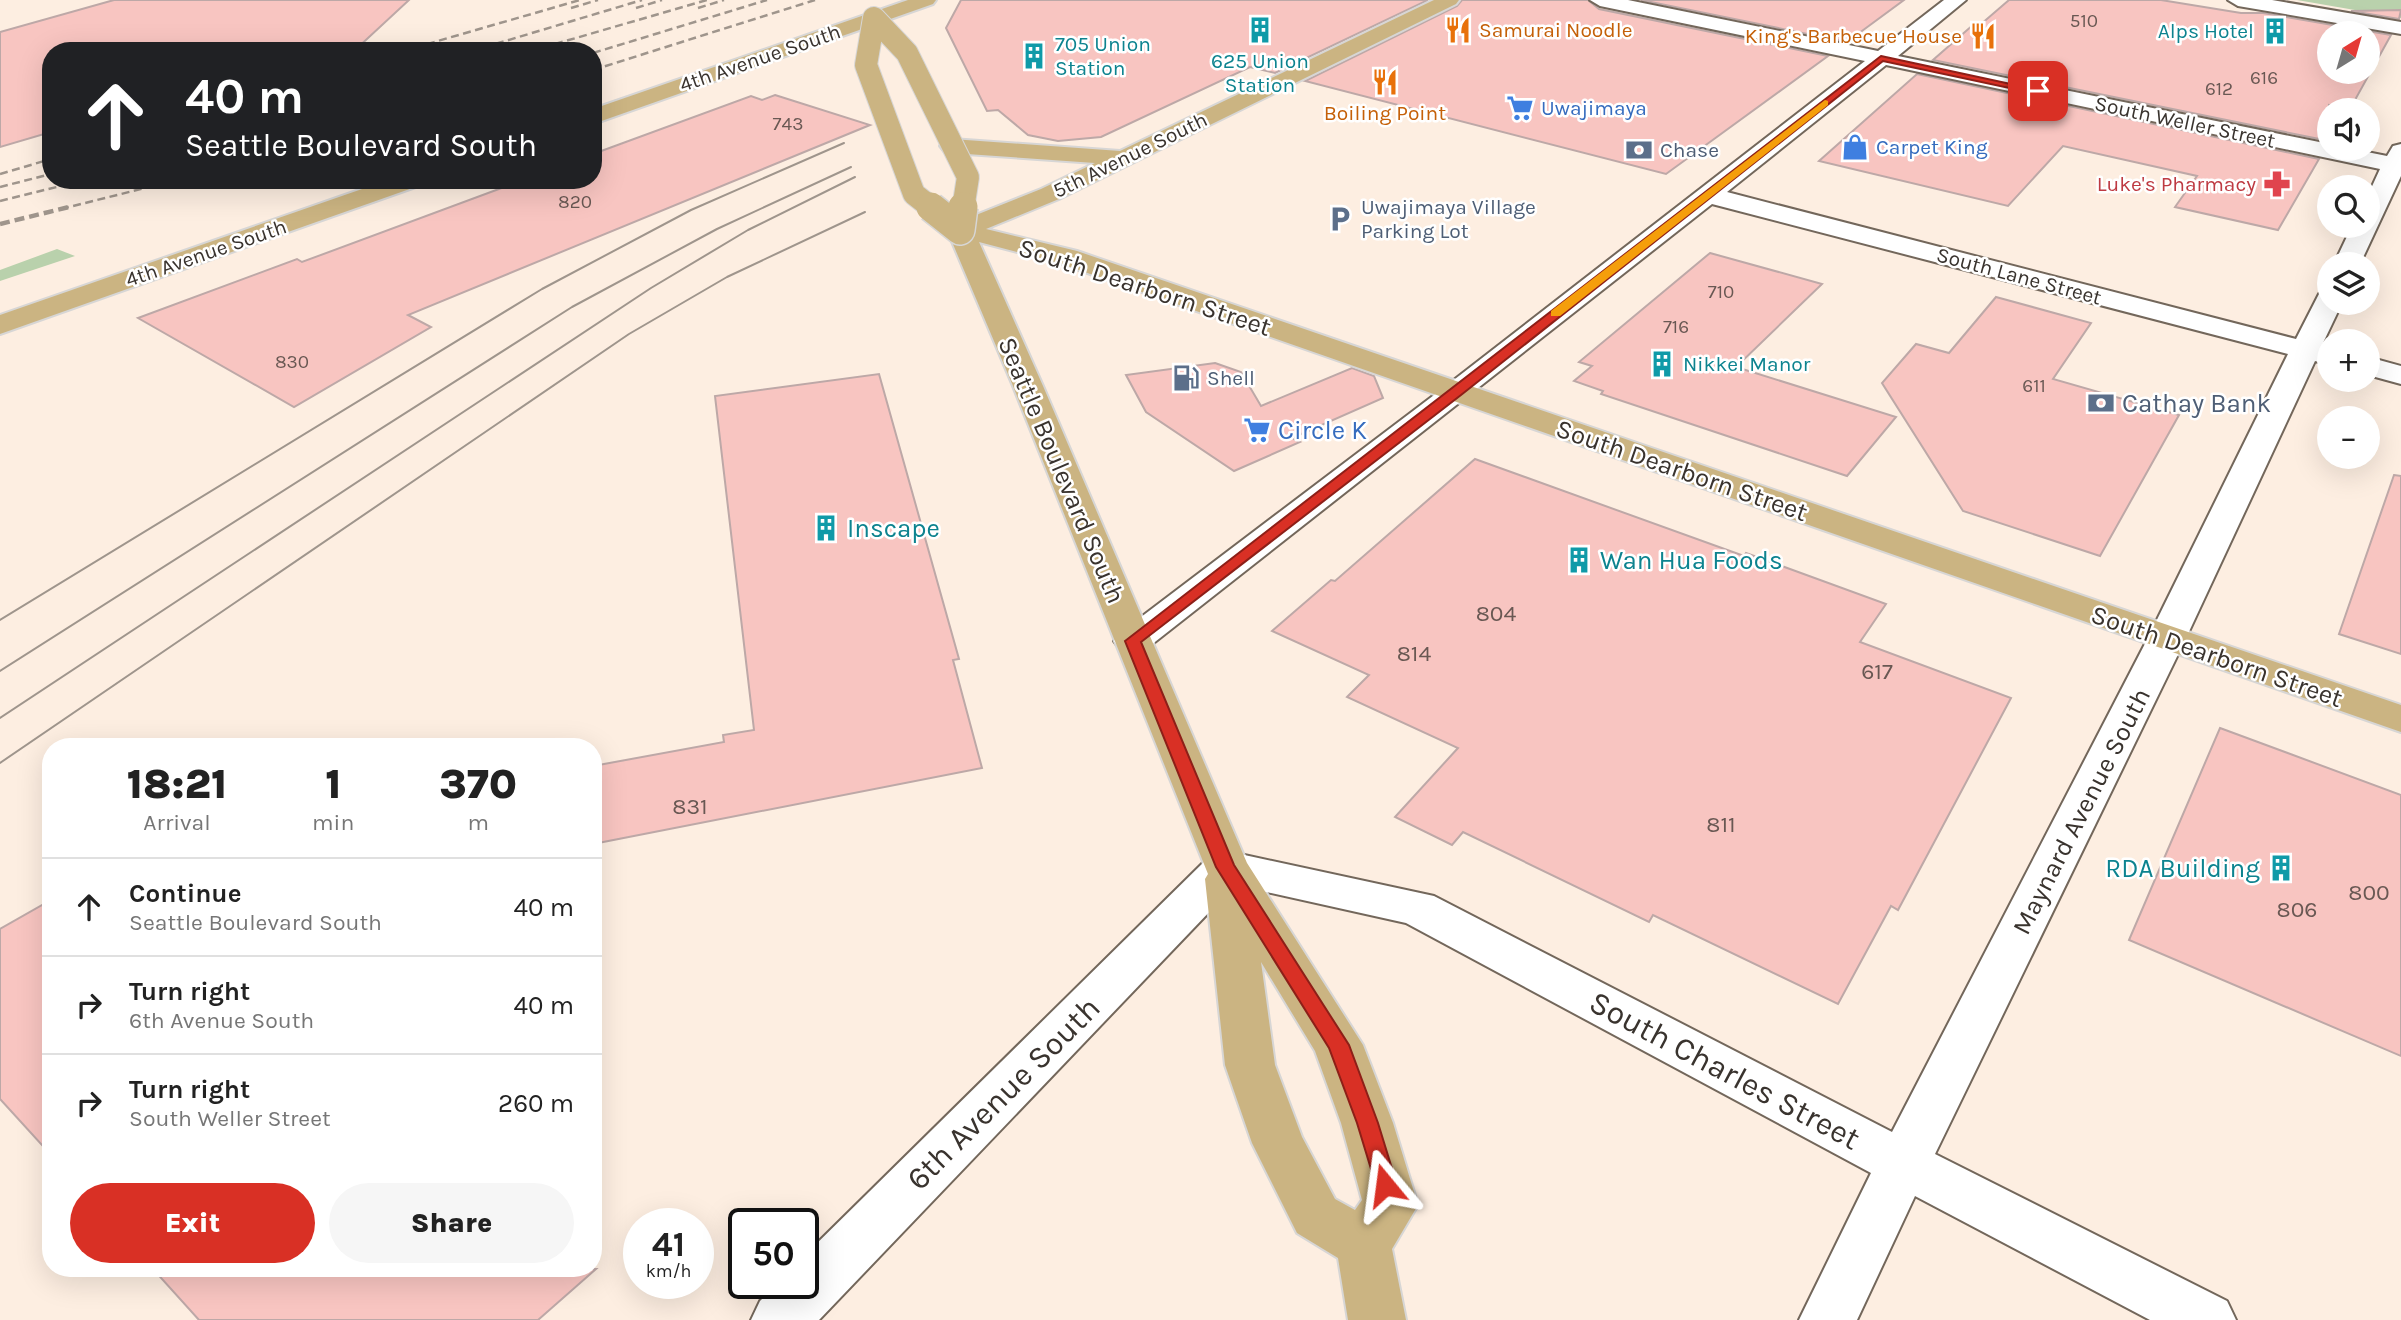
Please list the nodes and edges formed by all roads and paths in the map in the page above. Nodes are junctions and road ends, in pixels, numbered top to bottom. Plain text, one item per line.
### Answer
1 (926, 0) edge
2 (1449, 0) edge
3 (1600, 0) edge
4 (1956, 0) edge
5 (2238, 0) edge
6 (874, 18) junction
7 (2401, 28) edge
8 (1881, 58) junction
9 (602, 114) edge
10 (952, 146) junction
11 (1125, 158) junction
12 (2399, 161) edge
13 (386, 189) edge
14 (1708, 195) junction
15 (2380, 197) edge
16 (960, 230) junction
17 (0, 325) edge
18 (2317, 353) edge
19 (2380, 369) edge
20 (2401, 375) edge
21 (1457, 392) junction
22 (2167, 638) junction
23 (1133, 641) junction
24 (2401, 719) edge
25 (1226, 867) junction
26 (1903, 1164) junction
27 (1363, 1244) junction
28 (780, 1320) edge
29 (1377, 1320) edge
30 (1828, 1320) edge
31 (2207, 1320) edge

1 - 6 main road, 4th Avenue South
2 - 11 main road, 5th Avenue South
3 - 8 street, South Weller Street
4 - 8 street
5 - 7 street
6 - 9 main road, 4th Avenue South
6 - 10 main road, bridge
6 - 16 main road, Seattle Boulevard South, bridge
8 - 12 street, South Weller Street
8 - 14 street
10 - 11 main road
10 - 16 main road, bridge
11 - 16 main road, 5th Avenue South
12 - 15 street
13 - 17 main road, 4th Avenue South
14 - 18 street, South Lane Street
14 - 21 street
16 - 21 main road, South Dearborn Street
16 - 23 main road, Seattle Boulevard South
18 - 22 street, Maynard Avenue South
19 - 20 street
21 - 22 main road, South Dearborn Street
21 - 23 street
22 - 24 main road, South Dearborn Street
22 - 26 street, Maynard Avenue South
23 - 25 main road, Seattle Boulevard South
25 - 26 street, South Charles Street
25 - 27 main road
25 - 27 main road
25 - 28 street, 6th Avenue South
26 - 30 street, Maynard Avenue South
26 - 31 street, South Charles Street
27 - 29 main road

